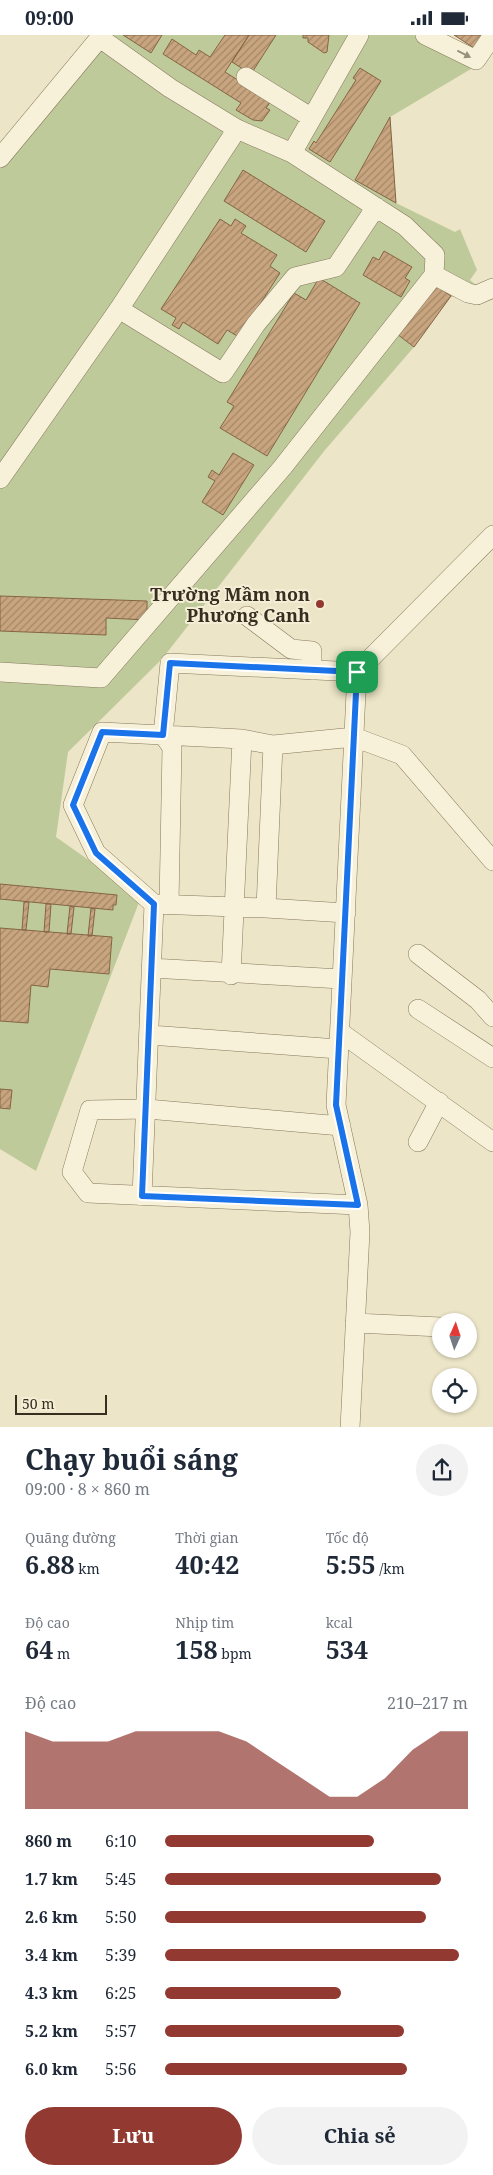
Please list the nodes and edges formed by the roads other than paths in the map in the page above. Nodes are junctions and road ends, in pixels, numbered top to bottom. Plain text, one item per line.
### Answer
1 (359, 35) edge
2 (425, 35) edge
3 (493, 35) edge
4 (101, 36) edge
5 (246, 77) dead end
6 (312, 118) junction
7 (237, 129) junction
8 (292, 153) junction
9 (0, 158) edge
10 (376, 207) junction
11 (434, 275) junction
12 (493, 288) edge
13 (119, 309) junction
14 (0, 479) edge
15 (493, 535) edge
16 (247, 616) dead end
17 (312, 670) junction
18 (0, 672) edge
19 (357, 672) junction
20 (163, 735) junction
21 (354, 737) junction
22 (242, 739) junction
23 (274, 745) junction
24 (493, 861) edge
25 (162, 904) junction
26 (234, 907) junction
27 (266, 908) junction
28 (346, 913) junction
29 (418, 953) dead end
30 (151, 969) junction
31 (231, 975) junction
32 (341, 979) junction
33 (418, 1009) dead end
34 (493, 1017) edge
35 (150, 1035) junction
36 (339, 1040) junction
37 (493, 1057) edge
38 (439, 1102) junction
39 (147, 1109) junction
40 (341, 1126) junction
41 (418, 1142) dead end
42 (493, 1142) edge
43 (142, 1196) junction
44 (358, 1205) junction
45 (355, 1323) junction
46 (432, 1327) edge
47 (350, 1427) edge

1 - 6 street
2 -> 3 street
4 - 7 street
4 - 9 street
5 - 6 street
6 - 8 street
7 - 8 street
7 - 13 street
8 - 10 street
10 - 11 street
10 - 13 street
11 - 12 street
11 - 18 street
13 - 14 street
15 - 19 street
16 - 17 street
17 - 19 street
17 - 20 street
19 - 21 street
20 - 22 street
20 - 25 street
20 - 25 street
21 - 23 street
21 - 24 street
21 - 28 street
22 - 23 street
22 - 26 street
23 - 27 street
25 - 26 street
25 - 30 street
26 - 27 street
26 - 31 street
27 - 28 street
28 - 32 street
29 - 34 street
30 - 31 street
30 - 35 street
31 - 32 street
32 - 36 street
33 - 37 street
35 - 36 street
35 - 39 street
36 - 38 street
36 - 40 street
38 - 41 street
38 - 42 street
39 - 40 street
39 - 43 street
39 - 43 street
40 - 44 street
43 - 44 street
44 - 45 street
45 - 46 street
45 - 47 street

